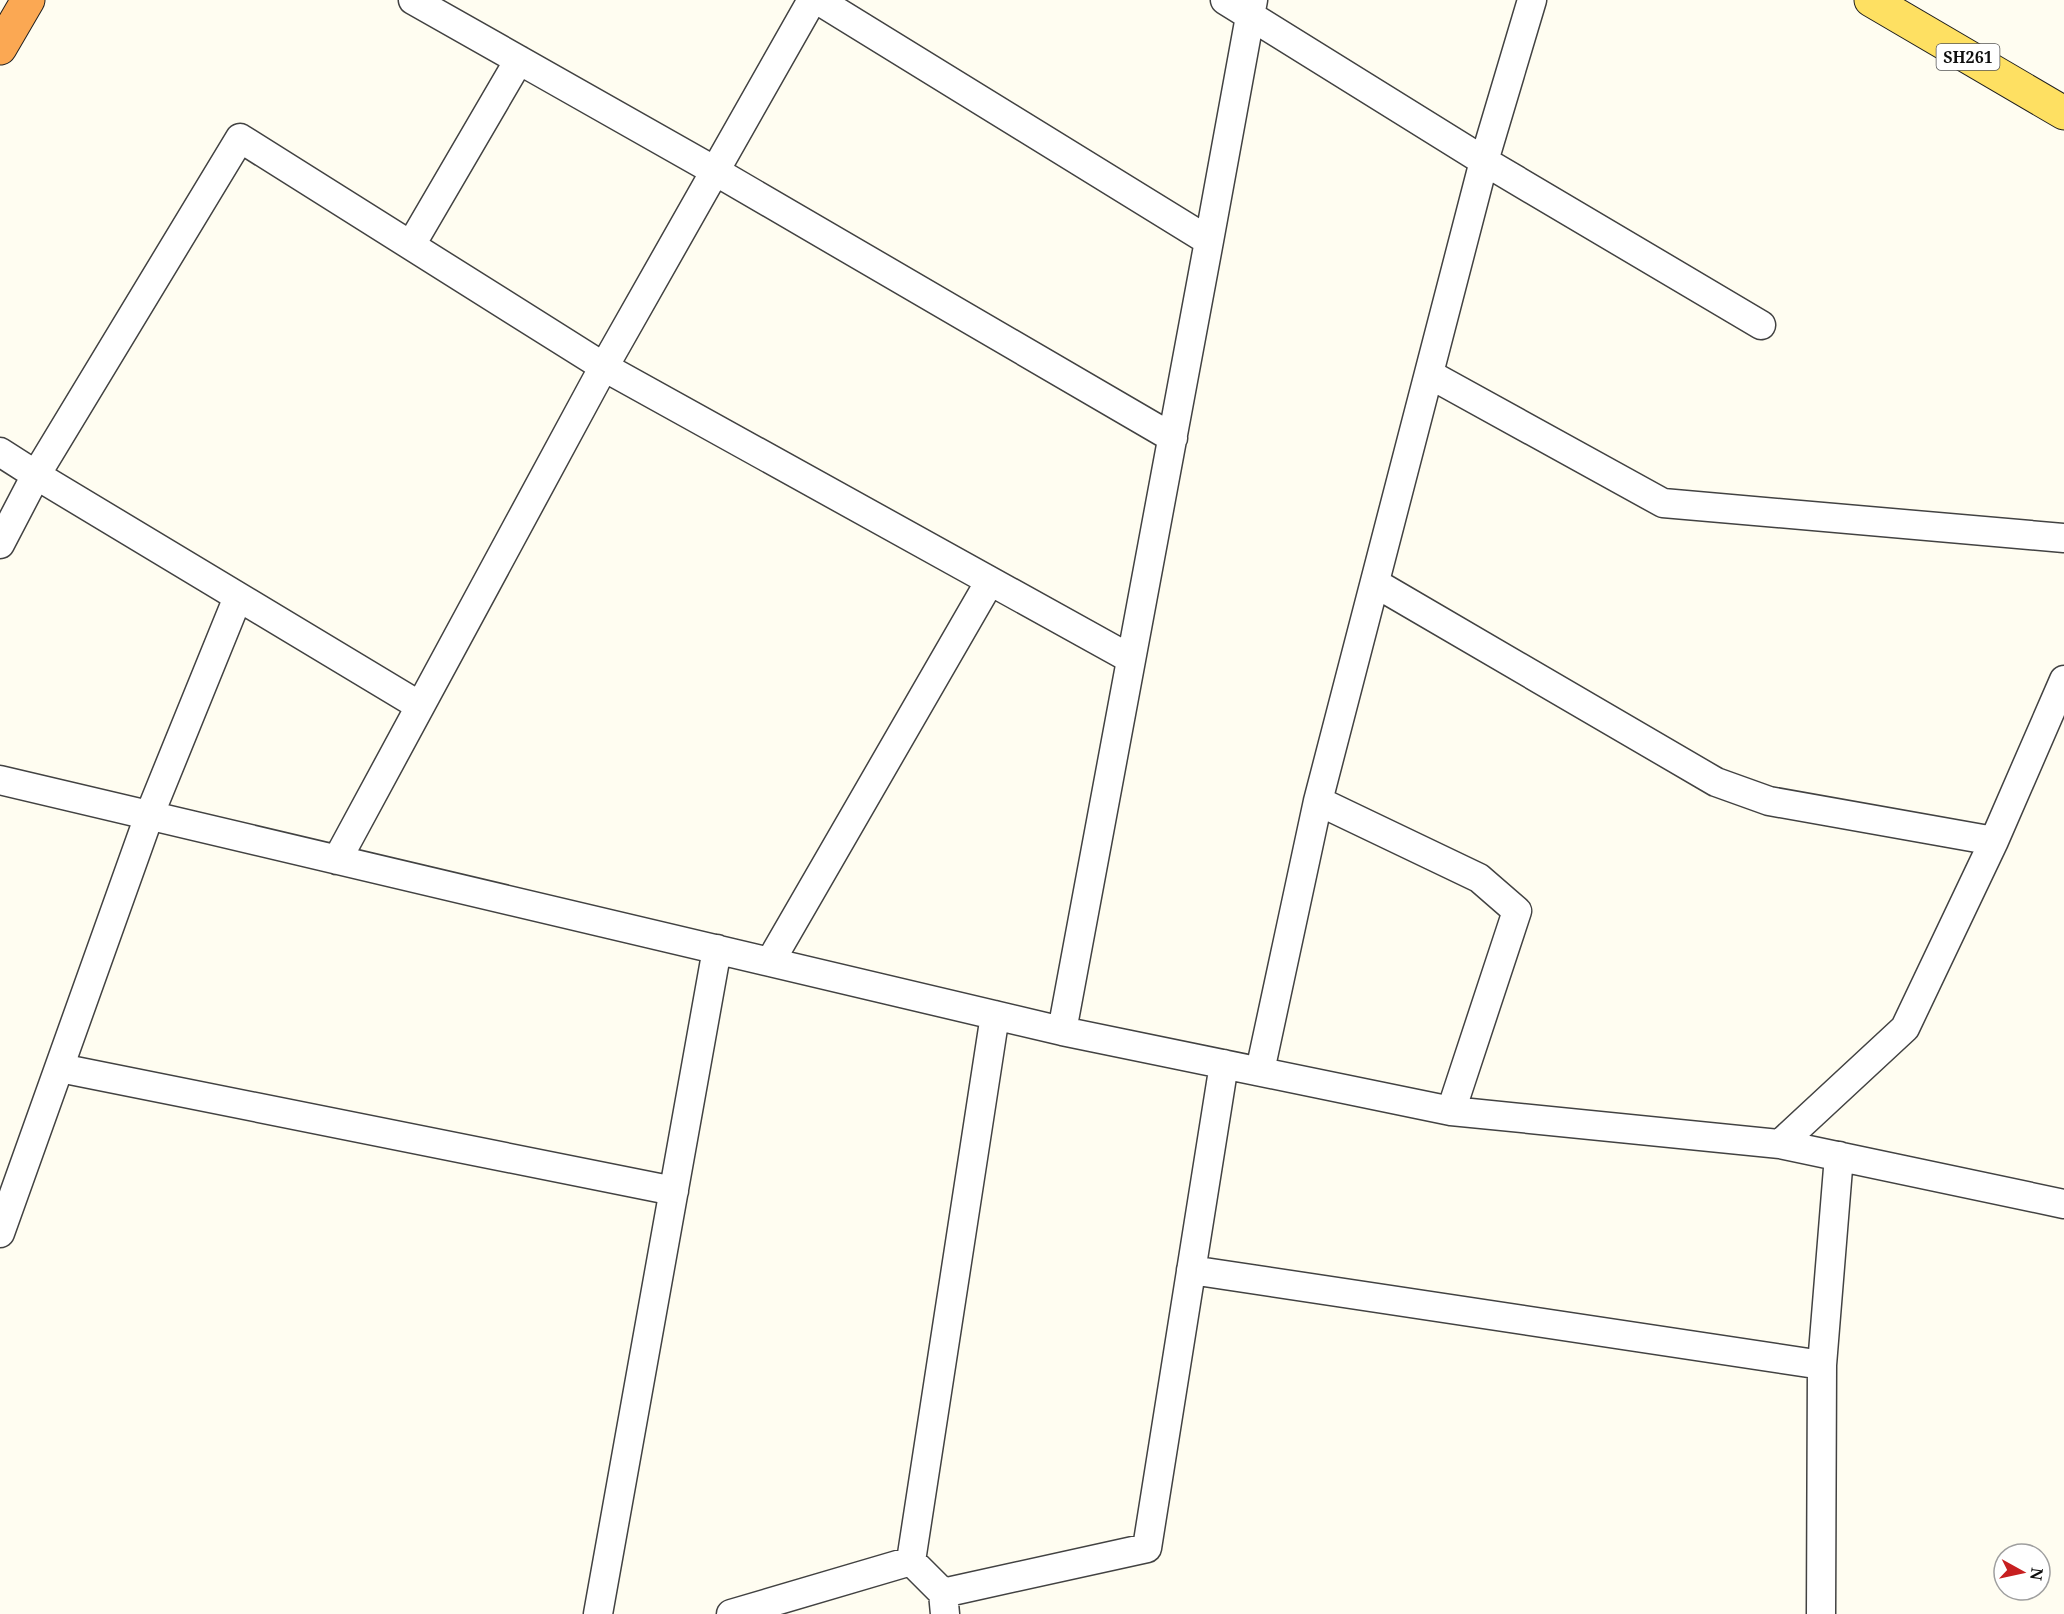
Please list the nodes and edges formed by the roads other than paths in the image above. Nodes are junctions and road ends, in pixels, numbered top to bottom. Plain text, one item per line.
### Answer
1 (28, 0) edge
2 (413, 0) edge
3 (813, 0) edge
4 (818, 0) edge
5 (1225, 0) edge
6 (1532, 0) edge
7 (1871, 0) edge
8 (1252, 8) edge
9 (0, 48) edge
10 (519, 60) junction
11 (2064, 113) edge
12 (1484, 161) junction
13 (716, 171) junction
14 (1209, 241) junction
15 (411, 245) junction
16 (1761, 325) dead end
17 (604, 367) junction
18 (1429, 374) junction
19 (1173, 438) junction
20 (0, 452) edge
21 (36, 474) junction
22 (2064, 538) edge
23 (0, 543) edge
24 (990, 581) junction
25 (1375, 583) junction
26 (238, 597) junction
27 (1131, 659) junction
28 (2064, 680) edge
29 (420, 706) junction
30 (0, 780) edge
31 (1318, 801) junction
32 (149, 816) junction
33 (1994, 841) junction
34 (336, 860) junction
35 (717, 950) junction
36 (770, 962) junction
37 (995, 1015) junction
38 (1062, 1031) junction
39 (1224, 1064) junction
40 (60, 1068) junction
41 (1260, 1071) junction
42 (1451, 1111) junction
43 (1780, 1144) junction
44 (1839, 1156) junction
45 (674, 1191) junction
46 (2064, 1204) edge
47 (0, 1233) edge
48 (1191, 1270) junction
49 (1822, 1365) junction
50 (911, 1561) junction
51 (944, 1603) edge
52 (598, 1614) edge
53 (731, 1614) edge
54 (1821, 1614) edge

1 - 9 highway
2 - 10 street
3 - 13 street
4 - 14 street
5 - 8 street
6 - 12 street
7 - 11 main road, SH261
8 - 12 street
8 - 14 street
10 - 13 street
10 - 15 street
12 - 16 street
12 - 18 street
13 - 17 street
13 - 19 street
14 - 19 street
15 - 17 street
15 - 21 street
17 - 24 street
17 - 29 street
18 - 22 street
18 - 25 street
19 - 27 street
20 - 21 street
21 - 23 street
21 - 26 street
24 - 27 street
24 - 36 street
25 - 31 street
25 - 33 street
26 - 29 street
26 - 32 street
27 - 38 street
28 - 33 street
29 - 34 street
30 - 32 street
31 - 41 street
31 - 42 street
32 - 34 street
32 - 40 street
33 - 43 street
34 - 35 street
35 - 36 street
35 - 45 street
36 - 37 street
37 - 38 street
37 - 50 street
38 - 39 street
39 - 41 street
39 - 48 street
40 - 45 street
40 - 47 street
41 - 42 street
42 - 43 street
43 - 44 street
44 - 46 street
44 - 49 street
45 - 52 street
48 - 49 street
48 - 51 street
49 - 54 street
50 - 51 street
50 - 53 street

